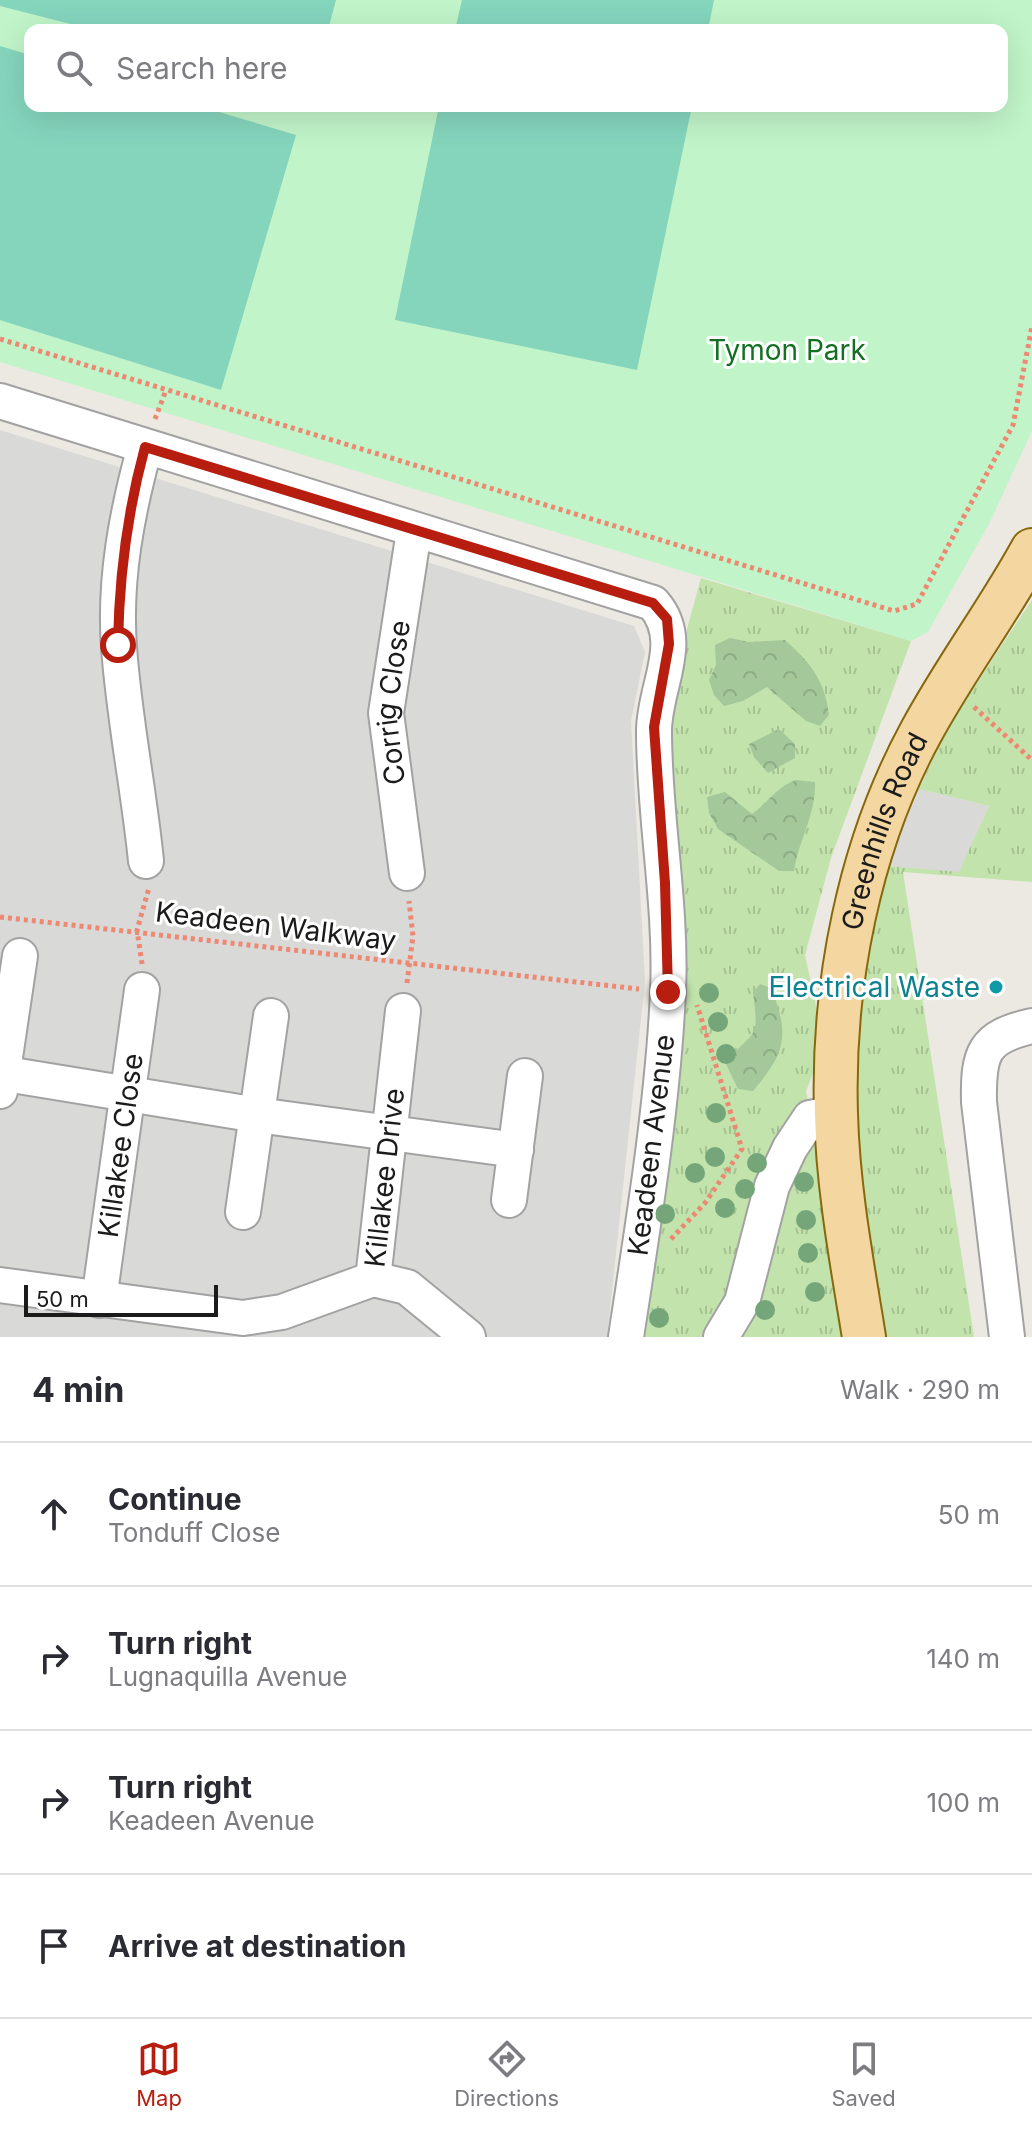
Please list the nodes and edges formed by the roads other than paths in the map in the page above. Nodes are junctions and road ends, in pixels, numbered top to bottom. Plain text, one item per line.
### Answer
1 (0, 401) edge
2 (145, 447) junction
3 (414, 531) junction
4 (1032, 550) edge
5 (148, 872) road end
6 (408, 885) road end
7 (20, 956) dead end
8 (143, 981) road end
9 (403, 1011) dead end
10 (271, 1016) dead end
11 (1032, 1026) edge
12 (1032, 1045) edge
13 (525, 1076) dead end
14 (1, 1079) edge
15 (128, 1095) junction
16 (836, 1113) junction
17 (257, 1115) junction
18 (389, 1131) junction
19 (516, 1150) junction
20 (509, 1200) dead end
21 (243, 1212) dead end
22 (373, 1279) junction
23 (0, 1285) edge
24 (99, 1300) junction
25 (287, 1324) edge
26 (468, 1337) edge
27 (626, 1337) edge
28 (721, 1337) edge
29 (864, 1337) edge
30 (1007, 1337) edge
31 (1024, 1337) edge

1 - 2 street
2 - 3 street
2 - 5 street
3 - 6 street, Corrig Close
3 - 27 street, Keadeen Avenue
4 - 16 main road, Greenhills Road
7 - 14 street
8 - 15 street, Killakee Close
9 - 18 street, Killakee Drive
10 - 17 street
11 - 30 street
12 - 31 street
13 - 19 street
14 - 15 street
15 - 17 street
15 - 24 street, Killakee Close
16 - 28 street
16 - 29 main road, Greenhills Road
17 - 18 street
17 - 21 street
18 - 19 street
18 - 22 street, Killakee Drive
19 - 20 street
22 - 25 street
22 - 26 street, Killakee Drive
23 - 24 street
24 - 25 street

